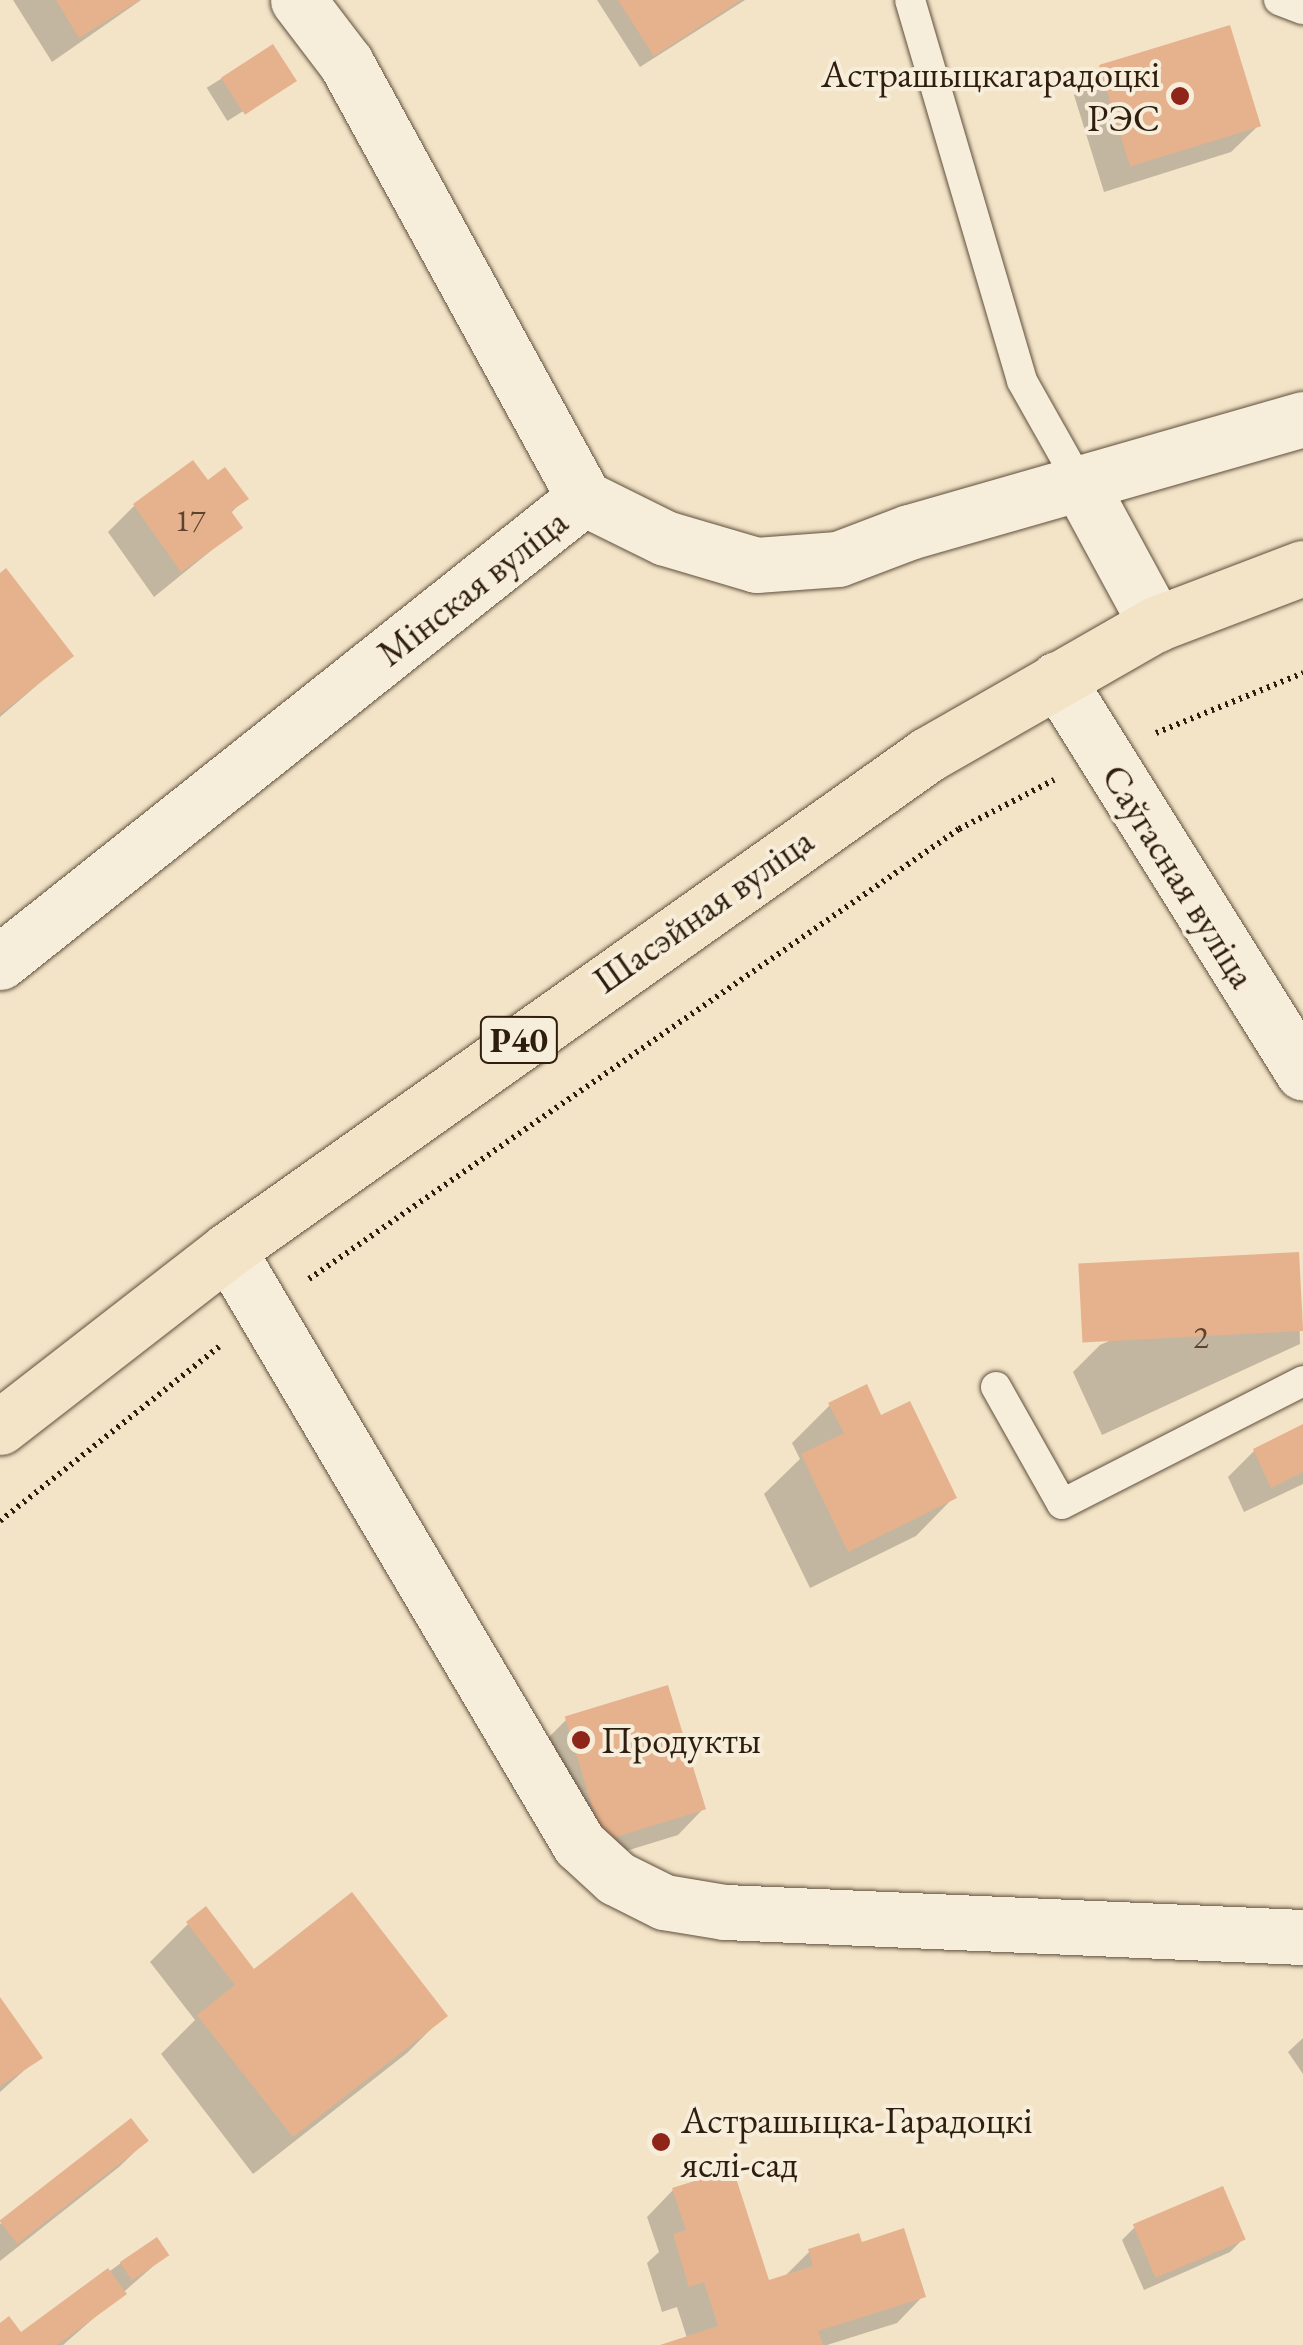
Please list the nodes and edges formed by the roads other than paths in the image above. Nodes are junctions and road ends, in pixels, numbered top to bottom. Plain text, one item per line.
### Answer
1 (298, 0) edge
2 (910, 0) edge
3 (1279, 0) edge
4 (1303, 8) edge
5 (1303, 419) edge
6 (1079, 482) junction
7 (584, 498) junction
8 (1303, 568) edge
9 (1156, 624) junction
10 (1057, 679) junction
11 (0, 962) edge
12 (1303, 1072) edge
13 (228, 1250) junction
14 (1303, 1381) edge
15 (996, 1387) dead end
16 (0, 1428) edge
17 (1303, 1936) edge

1 - 7 street
2 - 6 lane
3 - 4 lane
5 - 6 street, Мінская вуліца
6 - 7 street, Мінская вуліца
6 - 9 street
7 - 11 street, Мінская вуліца
8 - 9 main road, Шасэйная вуліца / Р40
9 - 10 main road, Шасэйная вуліца / Р40
10 - 12 street, Саўгасная вуліца
10 - 13 main road, Шасэйная вуліца / Р40
13 - 16 main road, Шасэйная вуліца / Р40
13 - 17 street
14 - 15 lane

